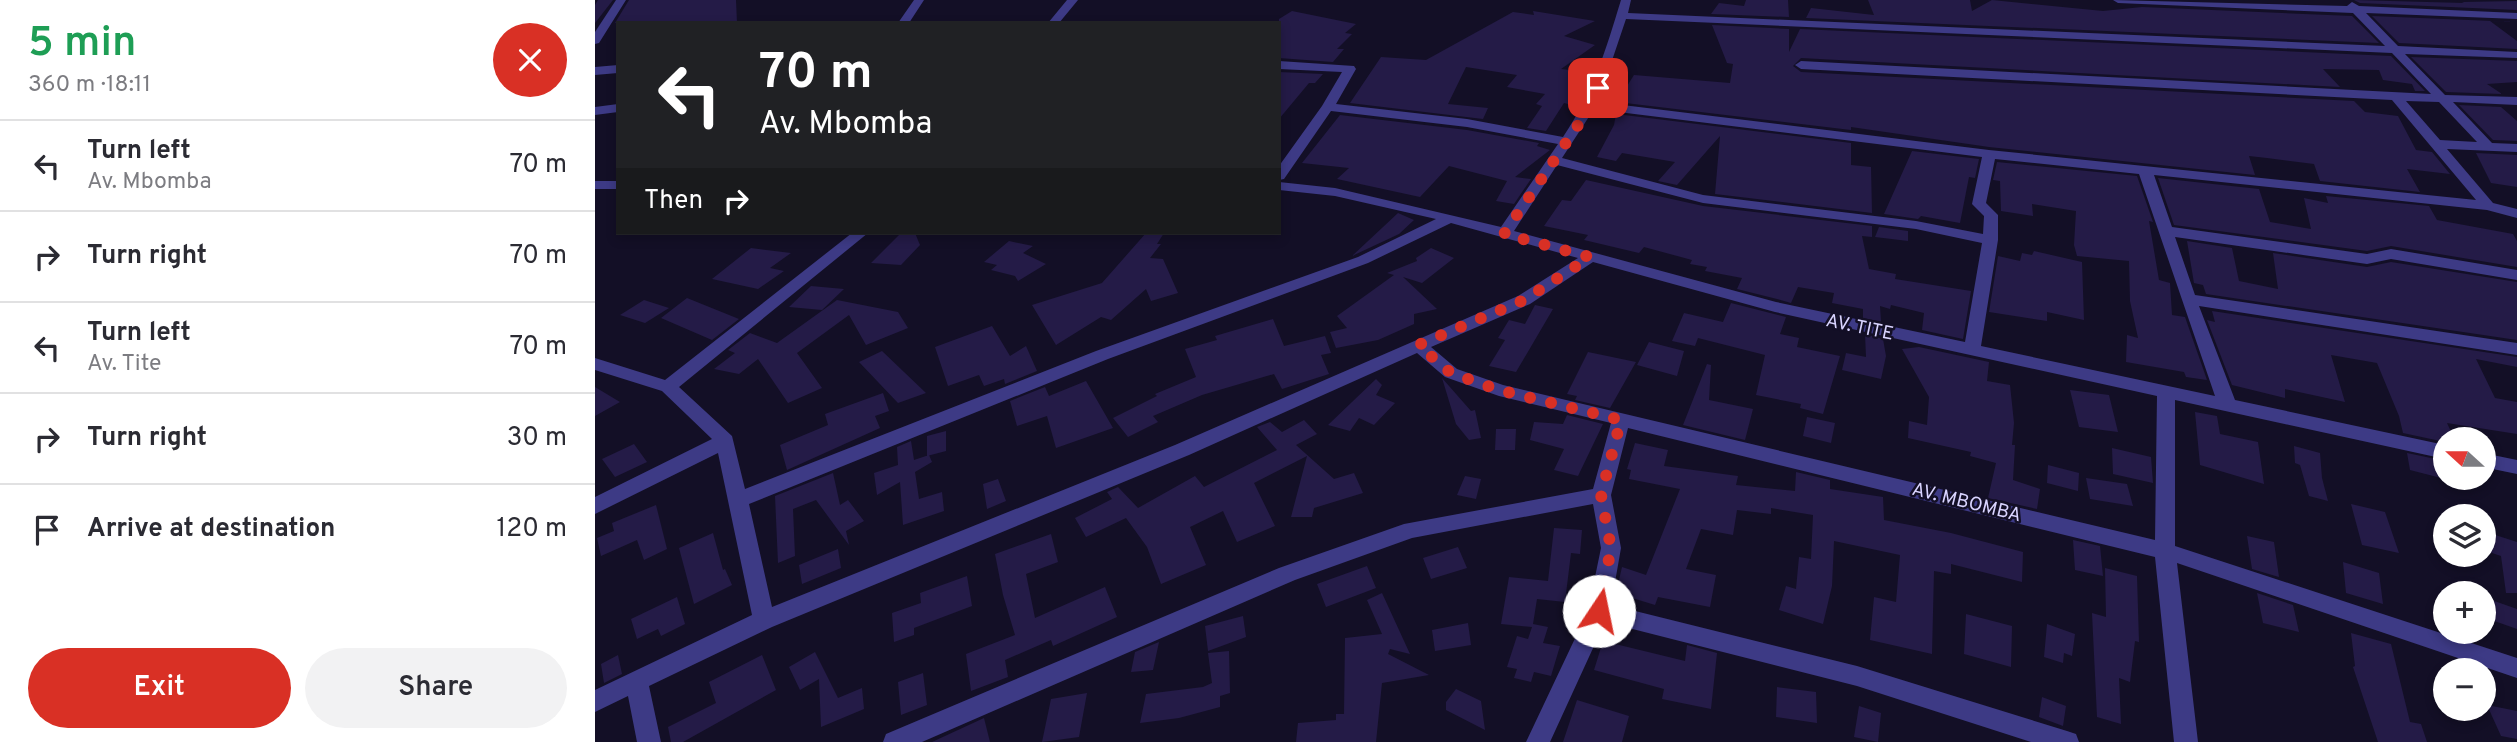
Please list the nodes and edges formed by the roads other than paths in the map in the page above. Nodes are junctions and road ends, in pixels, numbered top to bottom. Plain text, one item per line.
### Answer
1 (621, 0) edge
2 (919, 0) edge
3 (1073, 0) edge
4 (1626, 0) edge
5 (2118, 0) edge
6 (2491, 0) edge
7 (2352, 5) edge
8 (1622, 16) junction
9 (2515, 17) edge
10 (611, 18) junction
11 (595, 20) edge
12 (905, 21) edge
13 (1055, 21) edge
14 (595, 41) edge
15 (2394, 49) junction
16 (2517, 55) edge
17 (1281, 65) edge
18 (1801, 65) dead end
19 (616, 69) edge
20 (595, 71) edge
21 (2396, 97) junction
22 (2447, 99) junction
23 (2517, 101) edge
24 (1591, 106) junction
25 (1328, 107) junction
26 (616, 108) edge
27 (595, 111) edge
28 (1566, 141) junction
29 (2436, 144) junction
30 (2488, 146) junction
31 (2517, 148) edge
32 (1989, 154) junction
33 (1555, 160) junction
34 (2145, 170) junction
35 (1281, 173) edge
36 (595, 185) edge
37 (616, 185) edge
38 (1281, 186) edge
39 (2488, 206) junction
40 (2517, 214) edge
41 (1450, 218) junction
42 (2166, 231) junction
43 (1504, 234) junction
44 (858, 235) edge
45 (1990, 240) junction
46 (1590, 257) junction
47 (2517, 275) edge
48 (2188, 299) junction
49 (1418, 345) junction
50 (2517, 349) edge
51 (1972, 350) junction
52 (595, 364) edge
53 (668, 387) junction
54 (2166, 393) junction
55 (2228, 406) junction
56 (1621, 420) junction
57 (725, 441) junction
58 (2433, 449) edge
59 (2496, 463) edge
60 (2517, 467) edge
61 (1601, 495) junction
62 (739, 500) junction
63 (595, 506) edge
64 (2165, 551) junction
65 (1599, 611) junction
66 (764, 620) junction
67 (2517, 668) edge
68 (637, 682) junction
69 (595, 701) edge
70 (649, 742) edge
71 (895, 742) edge
72 (1538, 742) edge
73 (2067, 742) edge
74 (2186, 742) edge

1 - 10 street
2 - 12 street
3 - 13 street
4 - 8 street
5 - 7 street
6 - 9 street
7 - 9 street
7 - 15 street
8 - 15 street
8 - 24 street
10 - 11 street
10 - 14 street
15 - 16 street
15 - 22 street
17 - 25 street
18 - 21 street
19 - 20 street
21 - 22 street
21 - 29 street
22 - 23 street
22 - 30 street
24 - 28 street
24 - 32 street
25 - 28 street
25 - 35 street
26 - 27 street
28 - 33 street
29 - 30 street
29 - 39 street
30 - 31 street
32 - 34 street
32 - 45 street
33 - 43 street
33 - 45 street
34 - 39 street
34 - 42 street
36 - 37 street
38 - 41 street, AV. TITE
39 - 40 street
41 - 43 street, AV. TITE
41 - 62 street
42 - 47 street
42 - 48 street
43 - 46 street, AV. TITE
44 - 53 street
45 - 51 street
46 - 49 street
46 - 51 street, AV. TITE
48 - 50 street
48 - 55 street
49 - 56 street, AV. MBOMBA
49 - 66 street
51 - 54 street, AV. TITE
52 - 53 street
53 - 57 street
54 - 55 street, AV. TITE
54 - 64 street
55 - 58 street, AV. TITE
56 - 61 street
56 - 64 street, AV. MBOMBA
57 - 62 street
57 - 63 street
59 - 60 street
61 - 65 street
61 - 71 street
62 - 66 street
64 - 67 street, AV. MBOMBA
64 - 74 street
65 - 72 street
65 - 73 street
66 - 68 street
68 - 69 street
68 - 70 street

